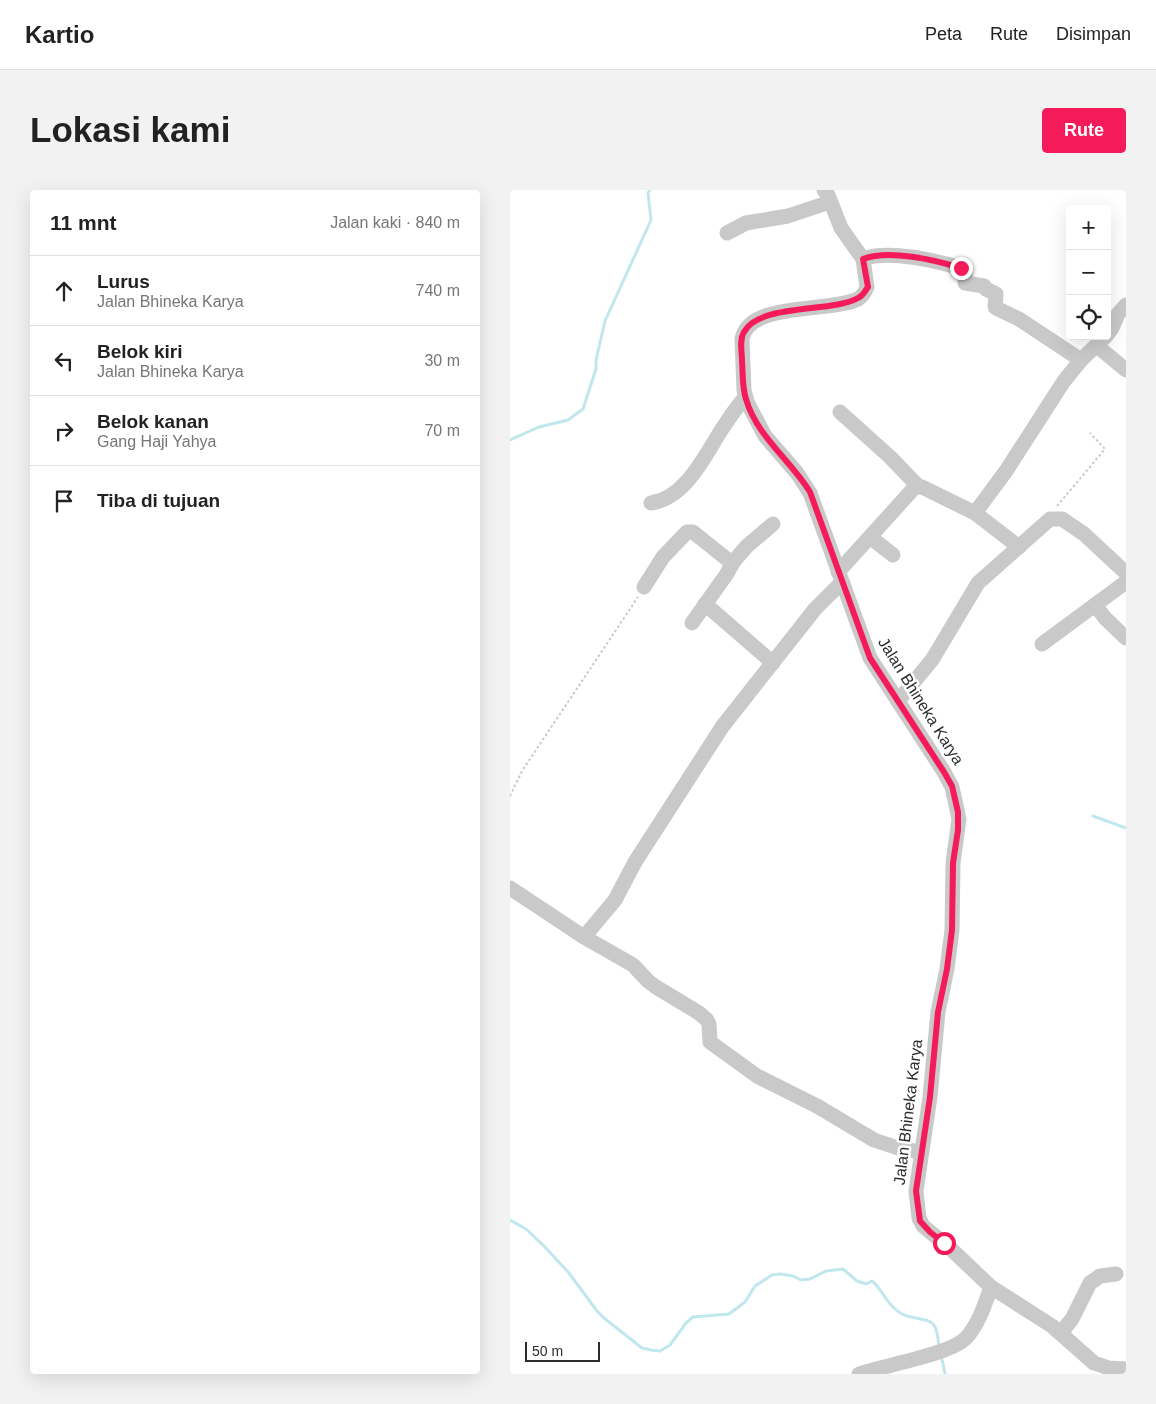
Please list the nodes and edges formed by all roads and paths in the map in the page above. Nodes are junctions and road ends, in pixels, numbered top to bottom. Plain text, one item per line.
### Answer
1 (831, 194) edge
2 (727, 232) dead end
3 (863, 259) junction
4 (1126, 306) edge
5 (1111, 329) edge
6 (1102, 340) edge
7 (1104, 340) edge
8 (1081, 360) junction
9 (1126, 370) edge
10 (745, 397) junction
11 (840, 412) dead end
12 (1090, 433) dead end
13 (918, 486) junction
14 (651, 503) dead end
15 (974, 513) junction
16 (1050, 519) junction
17 (772, 524) dead end
18 (870, 537) junction
19 (1019, 547) junction
20 (893, 555) dead end
21 (734, 561) junction
22 (1126, 573) edge
23 (840, 577) junction
24 (1126, 582) edge
25 (644, 587) joint
26 (705, 604) junction
27 (1095, 605) junction
28 (692, 623) dead end
29 (1126, 638) edge
30 (1042, 644) dead end
31 (773, 663) junction
32 (898, 701) junction
33 (510, 796) edge
34 (510, 888) edge
35 (584, 937) junction
36 (921, 1152) junction
37 (1116, 1274) dead end
38 (991, 1287) junction
39 (1062, 1333) junction
40 (1126, 1369) edge
41 (859, 1374) edge

1 - 2 street
1 - 3 street, Jalan Bhineka Karya
3 - 8 street
3 - 10 street, Jalan Bhineka Karya
4 - 5 street
6 - 8 street
7 - 9 street
8 - 15 street
10 - 14 street
10 - 23 street, Jalan Bhineka Karya
11 - 13 street
12 - 16 path
13 - 15 street
13 - 18 street
15 - 19 street
16 - 19 street
16 - 22 street
17 - 21 street
18 - 20 street
18 - 23 street
19 - 32 street
21 - 25 street
21 - 26 street
23 - 31 street
23 - 32 street, Jalan Bhineka Karya
24 - 27 street
25 - 33 path
26 - 28 street
26 - 31 street
27 - 29 street
27 - 30 street
31 - 35 street
32 - 36 street, Jalan Bhineka Karya
34 - 35 street
35 - 36 street
36 - 38 street, Jalan Bhineka Karya
37 - 39 street
38 - 39 street, Jalan Bhineka Karya
38 - 41 street
39 - 40 street, Jalan Bhineka Karya

